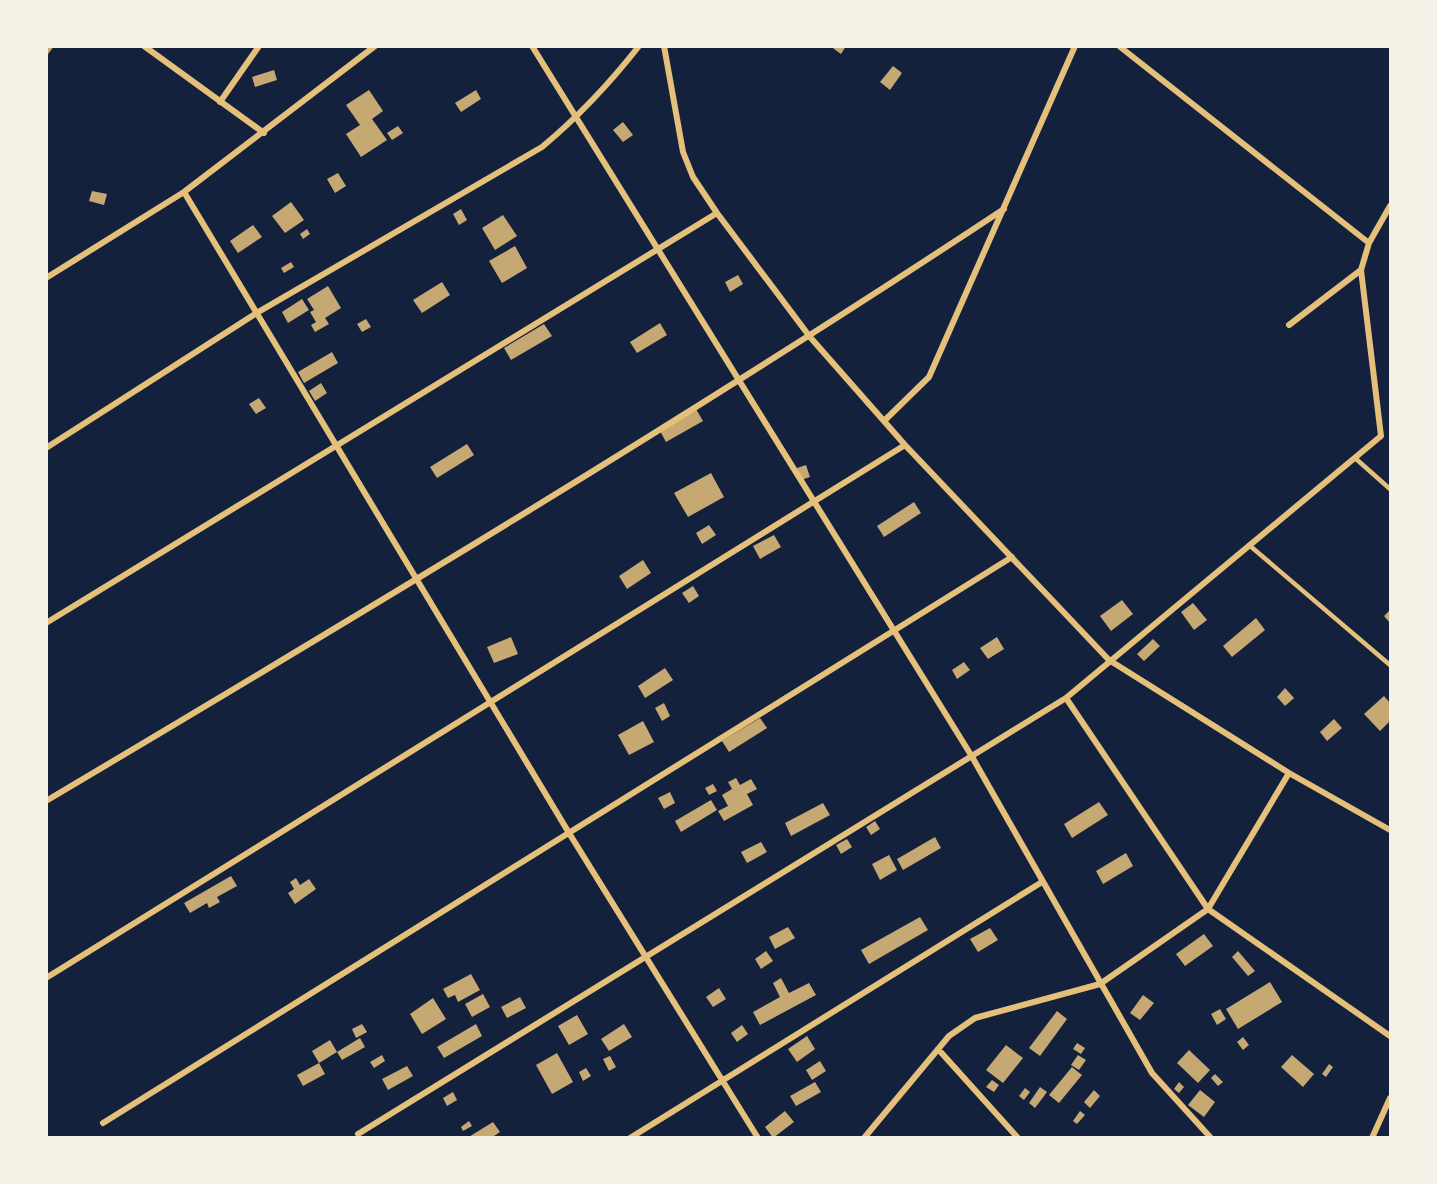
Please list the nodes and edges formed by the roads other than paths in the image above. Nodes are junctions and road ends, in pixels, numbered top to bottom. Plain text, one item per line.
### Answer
1 (144, 46) edge
2 (259, 46) edge
3 (375, 46) edge
4 (532, 46) edge
5 (639, 46) edge
6 (664, 46) edge
7 (1075, 46) edge
8 (1119, 46) edge
9 (220, 102) junction
10 (575, 116) junction
11 (264, 133) junction
12 (184, 192) junction
13 (1390, 206) edge
14 (1004, 209) junction
15 (717, 213) junction
16 (1369, 243) junction
17 (657, 249) junction
18 (1361, 270) junction
19 (46, 278) edge
20 (255, 314) junction
21 (1289, 326) dead end
22 (810, 337) junction
23 (739, 381) junction
24 (884, 421) junction
25 (905, 445) junction
26 (334, 446) junction
27 (46, 448) edge
28 (1354, 458) junction
29 (1390, 489) edge
30 (814, 503) junction
31 (1248, 545) junction
32 (1012, 557) junction
33 (416, 580) junction
34 (46, 623) edge
35 (893, 631) junction
36 (1109, 660) junction
37 (1390, 665) edge
38 (1066, 698) junction
39 (490, 701) junction
40 (971, 755) junction
41 (1289, 773) junction
42 (46, 801) edge
43 (1390, 830) edge
44 (569, 833) junction
45 (1042, 882) junction
46 (1208, 909) junction
47 (645, 955) junction
48 (46, 978) edge
49 (1100, 984) junction
50 (1390, 1036) edge
51 (938, 1048) junction
52 (722, 1080) junction
53 (1390, 1098) edge
54 (103, 1123) dead end
55 (358, 1134) dead end
56 (630, 1137) edge
57 (758, 1137) edge
58 (864, 1137) edge
59 (1018, 1137) edge
60 (1211, 1137) edge
61 (1372, 1137) edge

1 - 9 street
2 - 9 street
3 - 11 street
4 - 10 street
5 - 10 street
6 - 15 street
7 - 14 street
8 - 16 street
9 - 11 street
10 - 17 street
10 - 20 street
11 - 12 street
12 - 19 street
12 - 20 street
13 - 16 street
14 - 22 street
14 - 24 street
15 - 17 street
15 - 22 street
16 - 18 street
17 - 23 street
17 - 26 street
18 - 21 street
18 - 28 street
20 - 26 street
20 - 27 street
22 - 23 street
22 - 24 street
23 - 30 street
23 - 33 street
24 - 25 street
25 - 30 street
25 - 32 street
26 - 33 street
26 - 34 street
28 - 29 lane
28 - 31 street
30 - 35 street
30 - 39 street
31 - 36 street
31 - 37 lane
32 - 35 street
32 - 36 street
33 - 39 street
33 - 42 street
35 - 40 street
35 - 44 street
36 - 38 street
36 - 41 street
38 - 40 street
38 - 46 street
39 - 44 street
39 - 48 street
40 - 45 street
40 - 47 street
41 - 43 street
41 - 46 street
44 - 47 street
44 - 54 street
45 - 49 street
45 - 52 street
46 - 49 street
46 - 50 street
47 - 52 street
47 - 55 street
49 - 51 street
49 - 60 street
51 - 58 street
51 - 59 street
52 - 56 street
52 - 57 street
53 - 61 street

